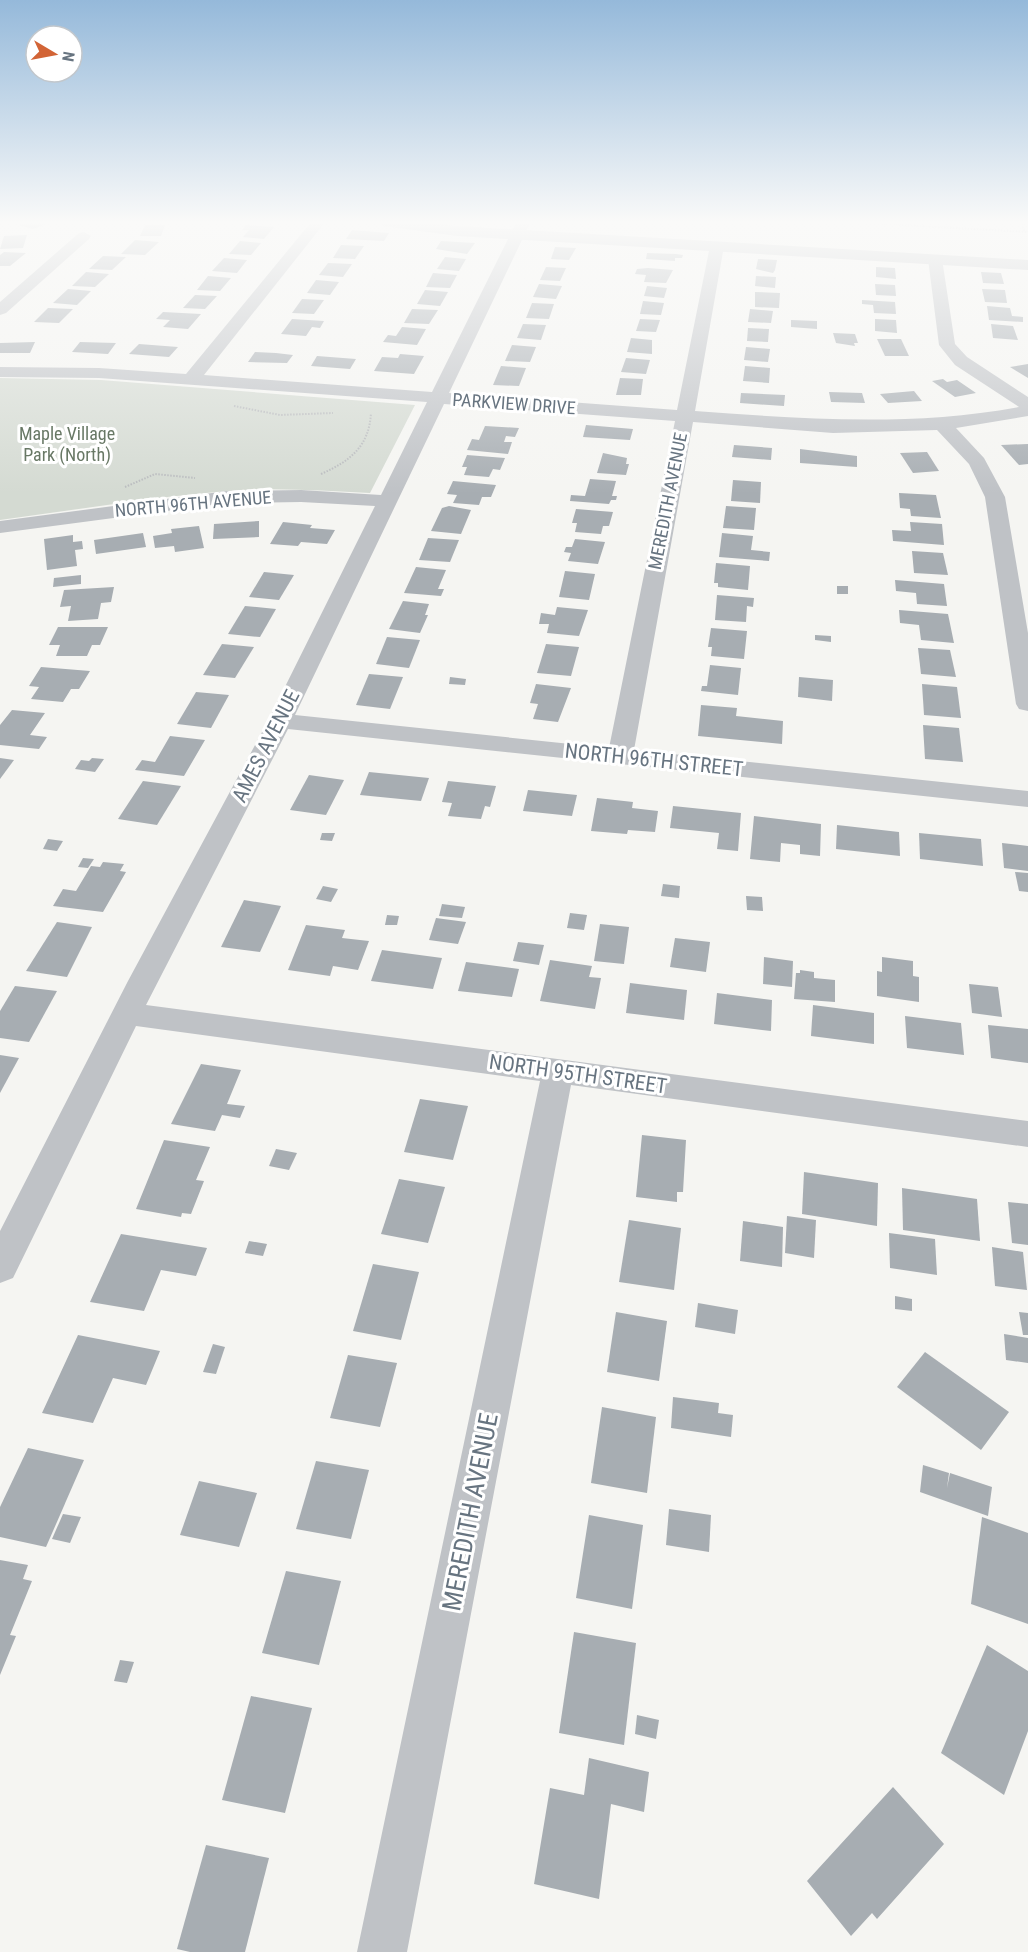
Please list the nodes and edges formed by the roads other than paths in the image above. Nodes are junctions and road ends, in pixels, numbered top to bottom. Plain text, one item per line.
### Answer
1 (246, 312) edge
2 (479, 312) edge
3 (704, 312) edge
4 (942, 312) edge
5 (0, 372) edge
6 (190, 381) junction
7 (437, 399) junction
8 (1028, 405) edge
9 (1028, 411) edge
10 (684, 417) junction
11 (943, 425) junction
12 (386, 501) junction
13 (0, 527) edge
14 (1028, 704) edge
15 (280, 722) junction
16 (620, 757) junction
17 (1028, 799) edge
18 (128, 1014) junction
19 (558, 1072) junction
20 (1028, 1134) edge
21 (0, 1267) edge
22 (382, 1952) edge

1 - 6 street
2 - 7 street, AMES AVENUE
3 - 10 street, MEREDITH AVENUE
4 - 8 street
5 - 6 street, PARKVIEW DRIVE
6 - 7 street, PARKVIEW DRIVE
7 - 10 street, PARKVIEW DRIVE
7 - 12 street, AMES AVENUE
9 - 11 street, PARKVIEW DRIVE
10 - 11 street, PARKVIEW DRIVE
10 - 16 street, MEREDITH AVENUE
11 - 14 street
12 - 13 street, NORTH 96TH AVENUE
12 - 15 street, AMES AVENUE
15 - 16 street, NORTH 96TH STREET
15 - 18 street, AMES AVENUE
16 - 17 street, NORTH 96TH STREET
18 - 19 street, NORTH 95TH STREET
18 - 21 street, AMES AVENUE
19 - 20 street, NORTH 95TH STREET
19 - 22 street, MEREDITH AVENUE

